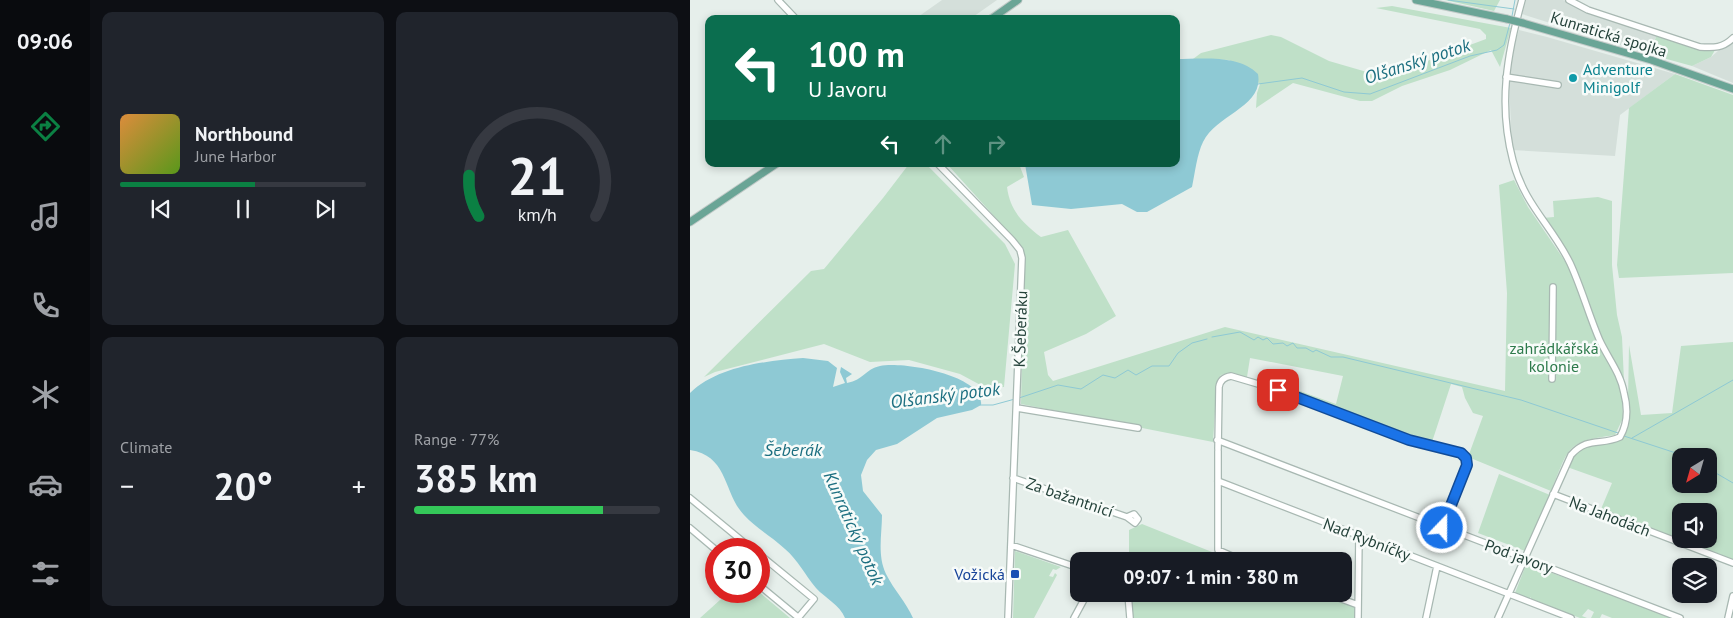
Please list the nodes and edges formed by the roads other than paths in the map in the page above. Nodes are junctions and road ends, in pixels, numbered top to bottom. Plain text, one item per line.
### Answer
1 (778, 0) edge
2 (1018, 0) edge
3 (1416, 0) edge
4 (1522, 0) edge
5 (1569, 0) edge
6 (792, 15) edge
7 (997, 15) edge
8 (1733, 38) edge
9 (1506, 77) junction
10 (1558, 85) dead end
11 (1733, 89) edge
12 (772, 167) edge
13 (941, 167) edge
14 (690, 222) edge
15 (1553, 287) dead end
16 (1552, 379) dead end
17 (1018, 402) junction
18 (1138, 428) dead end
19 (1217, 440) junction
20 (1014, 478) junction
21 (1218, 481) junction
22 (1553, 494) junction
23 (690, 498) edge
24 (1127, 516) dead end
25 (690, 528) edge
26 (1442, 528) junction
27 (1359, 535) junction
28 (739, 538) edge
29 (705, 541) edge
30 (1011, 545) junction
31 (1219, 552) edge
32 (1524, 558) junction
33 (770, 563) edge
34 (1733, 563) edge
35 (1070, 565) edge
36 (1438, 566) junction
37 (770, 594) edge
38 (1509, 594) junction
39 (1733, 596) edge
40 (1083, 602) edge
41 (1129, 602) edge
42 (1350, 602) edge
43 (1358, 605) junction
44 (798, 618) edge
45 (1008, 618) edge
46 (1074, 618) edge
47 (1130, 618) edge
48 (1358, 618) edge
49 (1426, 618) edge
50 (1498, 618) edge
51 (1571, 618) edge
52 (1680, 618) edge
53 (1728, 618) edge

1 - 6 street
2 - 7 main road
3 - 11 main road, Kunratická spojka, bridge
4 - 9 street
5 - 8 street
9 - 10 street
9 - 22 street
12 - 14 main road
13 - 17 street, K Šeberáku
15 - 16 street
17 - 18 street
17 - 20 street, K Šeberáku
19 - 21 street
19 - 26 street, Pod javory
19 - 26 street
20 - 24 street, Za bažantnicí
20 - 30 street, K Šeberáku
21 - 27 street, Nad Rybníčky
21 - 31 street
22 - 32 street, Na Jahodách
22 - 34 street, Na Jahodách
23 - 28 street
25 - 29 street
26 - 32 street, Pod javory
27 - 36 street, Nad Rybníčky
27 - 43 street
30 - 35 street
30 - 45 street, K Šeberáku
32 - 38 street, Na Jahodách
32 - 52 street, Pod javory
33 - 44 street
36 - 38 street, Nad Rybníčky
36 - 49 street
37 - 44 street
38 - 50 street, Na Jahodách
38 - 51 street, Nad Rybníčky
39 - 53 street
40 - 46 street
41 - 47 street
42 - 43 street
43 - 48 street

